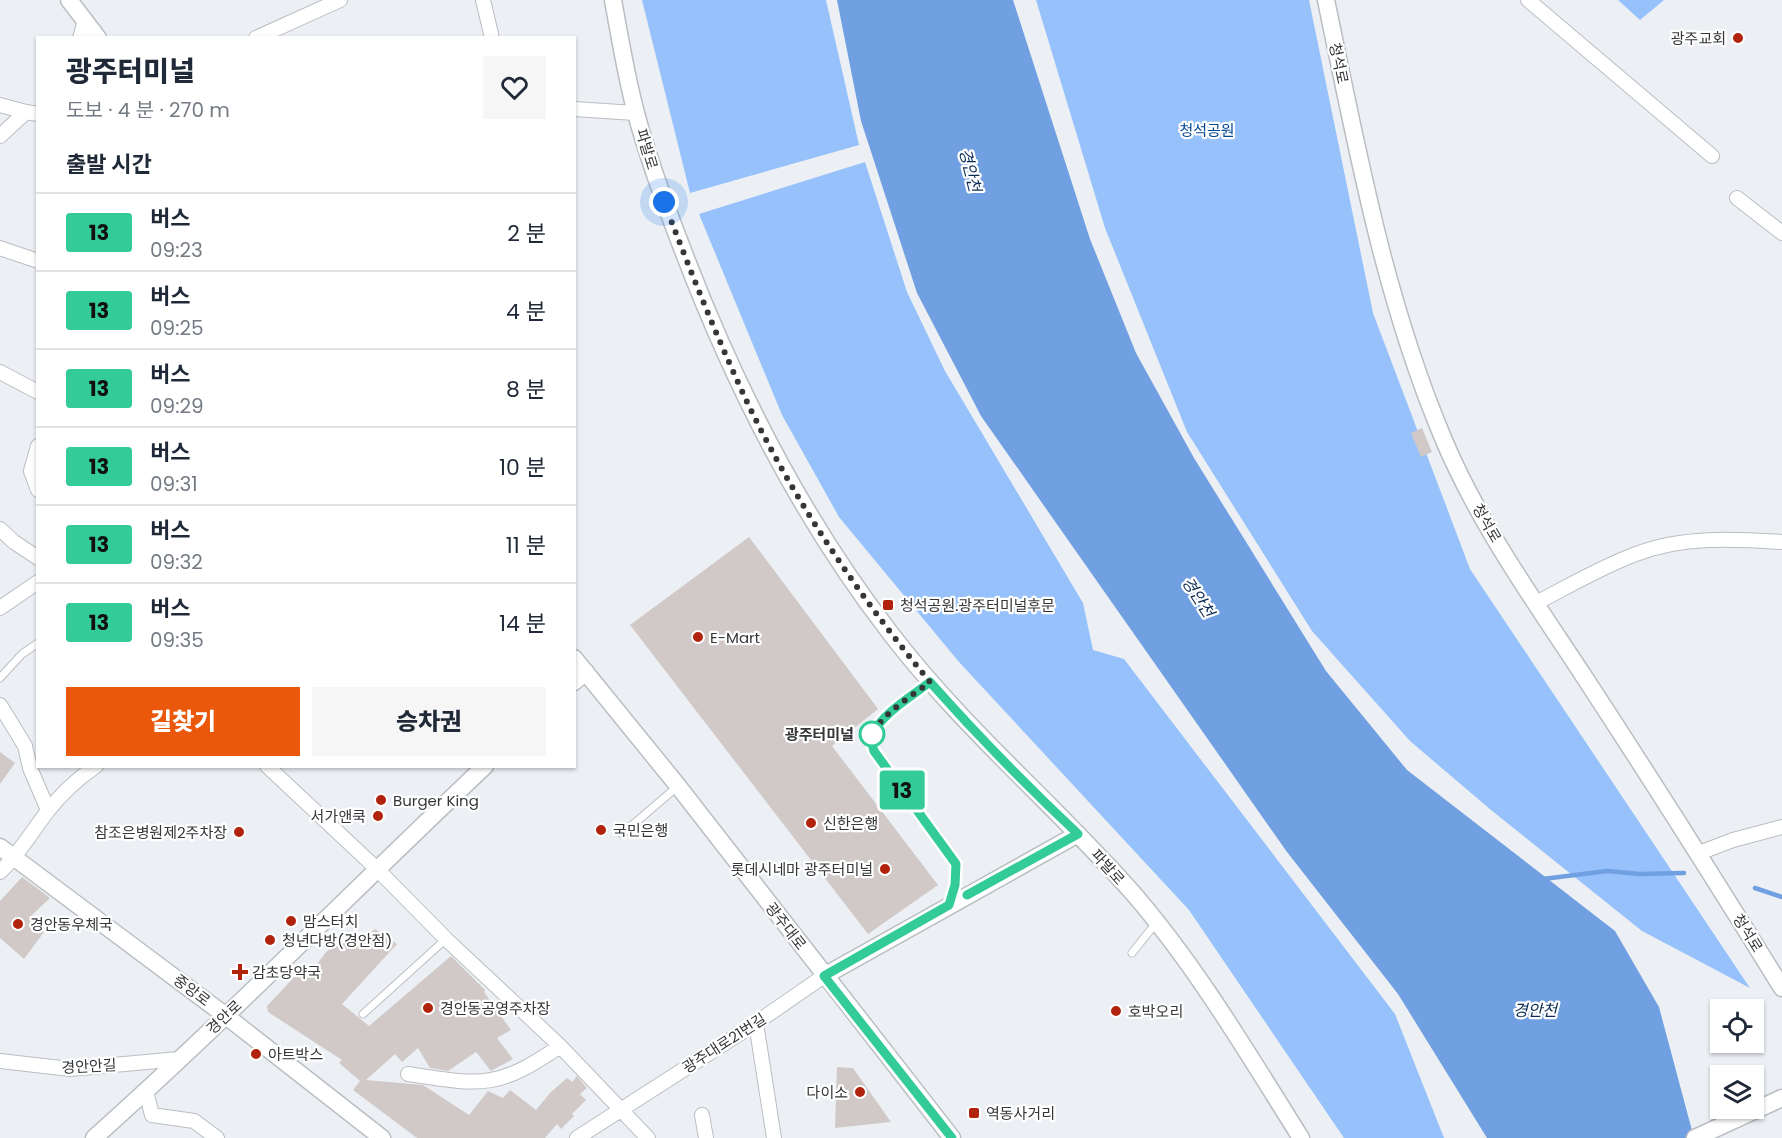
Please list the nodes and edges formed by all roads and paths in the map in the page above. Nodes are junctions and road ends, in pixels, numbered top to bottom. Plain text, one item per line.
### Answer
1 (69, 0) edge
2 (340, 0) edge
3 (483, 0) edge
4 (613, 0) edge
5 (1326, 0) edge
6 (1528, 0) edge
7 (85, 20) junction
8 (81, 36) edge
9 (97, 36) edge
10 (260, 36) edge
11 (492, 36) edge
12 (0, 105) edge
13 (576, 109) edge
14 (636, 112) junction
15 (32, 113) edge
16 (0, 136) edge
17 (1712, 156) dead end
18 (1737, 198) dead end
19 (1782, 233) edge
20 (0, 248) edge
21 (36, 260) edge
22 (0, 372) edge
23 (36, 391) edge
24 (36, 453) edge
25 (36, 485) edge
26 (0, 529) edge
27 (1782, 542) edge
28 (36, 557) edge
29 (36, 583) edge
30 (1536, 603) junction
31 (0, 608) edge
32 (36, 644) edge
33 (580, 677) edge
34 (0, 678) edge
35 (930, 682) junction
36 (0, 705) edge
37 (93, 768) edge
38 (269, 768) edge
39 (483, 768) edge
40 (678, 786) junction
41 (48, 810) junction
42 (1782, 826) edge
43 (622, 834) dead end
44 (1078, 834) junction
45 (0, 847) edge
46 (1699, 853) junction
47 (15, 858) junction
48 (377, 868) junction
49 (0, 872) edge
50 (949, 905) junction
51 (1156, 923) junction
52 (446, 939) junction
53 (1132, 953) dead end
54 (824, 976) junction
55 (1782, 988) edge
56 (363, 1014) dead end
57 (226, 1016) junction
58 (756, 1023) junction
59 (560, 1046) junction
60 (179, 1059) junction
61 (0, 1061) edge
62 (408, 1074) dead end
63 (146, 1091) junction
64 (1782, 1092) edge
65 (622, 1109) junction
66 (702, 1115) dead end
67 (94, 1138) edge
68 (217, 1138) edge
69 (382, 1138) edge
70 (577, 1138) edge
71 (648, 1138) edge
72 (706, 1138) edge
73 (774, 1138) edge
74 (952, 1138) edge
75 (1301, 1138) edge
76 (1695, 1138) edge

1 - 7 street
2 - 10 street
3 - 11 street
4 - 14 street, 파발로
5 - 30 street, 청석로
6 - 17 street
7 - 8 street
7 - 9 street
12 - 15 street
13 - 14 street
14 - 35 street, 파발로
15 - 16 street
18 - 19 street
20 - 21 street
22 - 23 street
24 - 25 street
26 - 28 street
27 - 30 street
29 - 31 street
30 - 46 street, 청석로
32 - 34 lane
33 - 40 street, 광주대로
35 - 44 street, 파발로
35 - 50 lane
36 - 41 street
37 - 41 street
38 - 48 street
39 - 48 street, 경안로
40 - 43 lane
40 - 54 street, 광주대로
41 - 47 street
42 - 46 street
44 - 50 street
44 - 51 street, 파발로
45 - 47 street, 중앙로
46 - 55 street, 청석로
47 - 49 street
47 - 57 street, 중앙로
48 - 52 street
48 - 57 street, 경안로
50 - 54 street
51 - 53 lane
51 - 75 street, 파발로
52 - 56 lane
52 - 59 street
54 - 58 street, 광주대로21번길
54 - 74 street, 광주대로
57 - 60 street, 경안로
57 - 69 street, 중앙로
58 - 65 street, 광주대로21번길
58 - 73 street
59 - 62 street
59 - 65 street
60 - 61 street, 경안안길
60 - 63 street, 경안로
63 - 67 street, 경안로
63 - 68 street
64 - 76 street
65 - 70 street, 광주대로21번길
65 - 71 street
66 - 72 street

